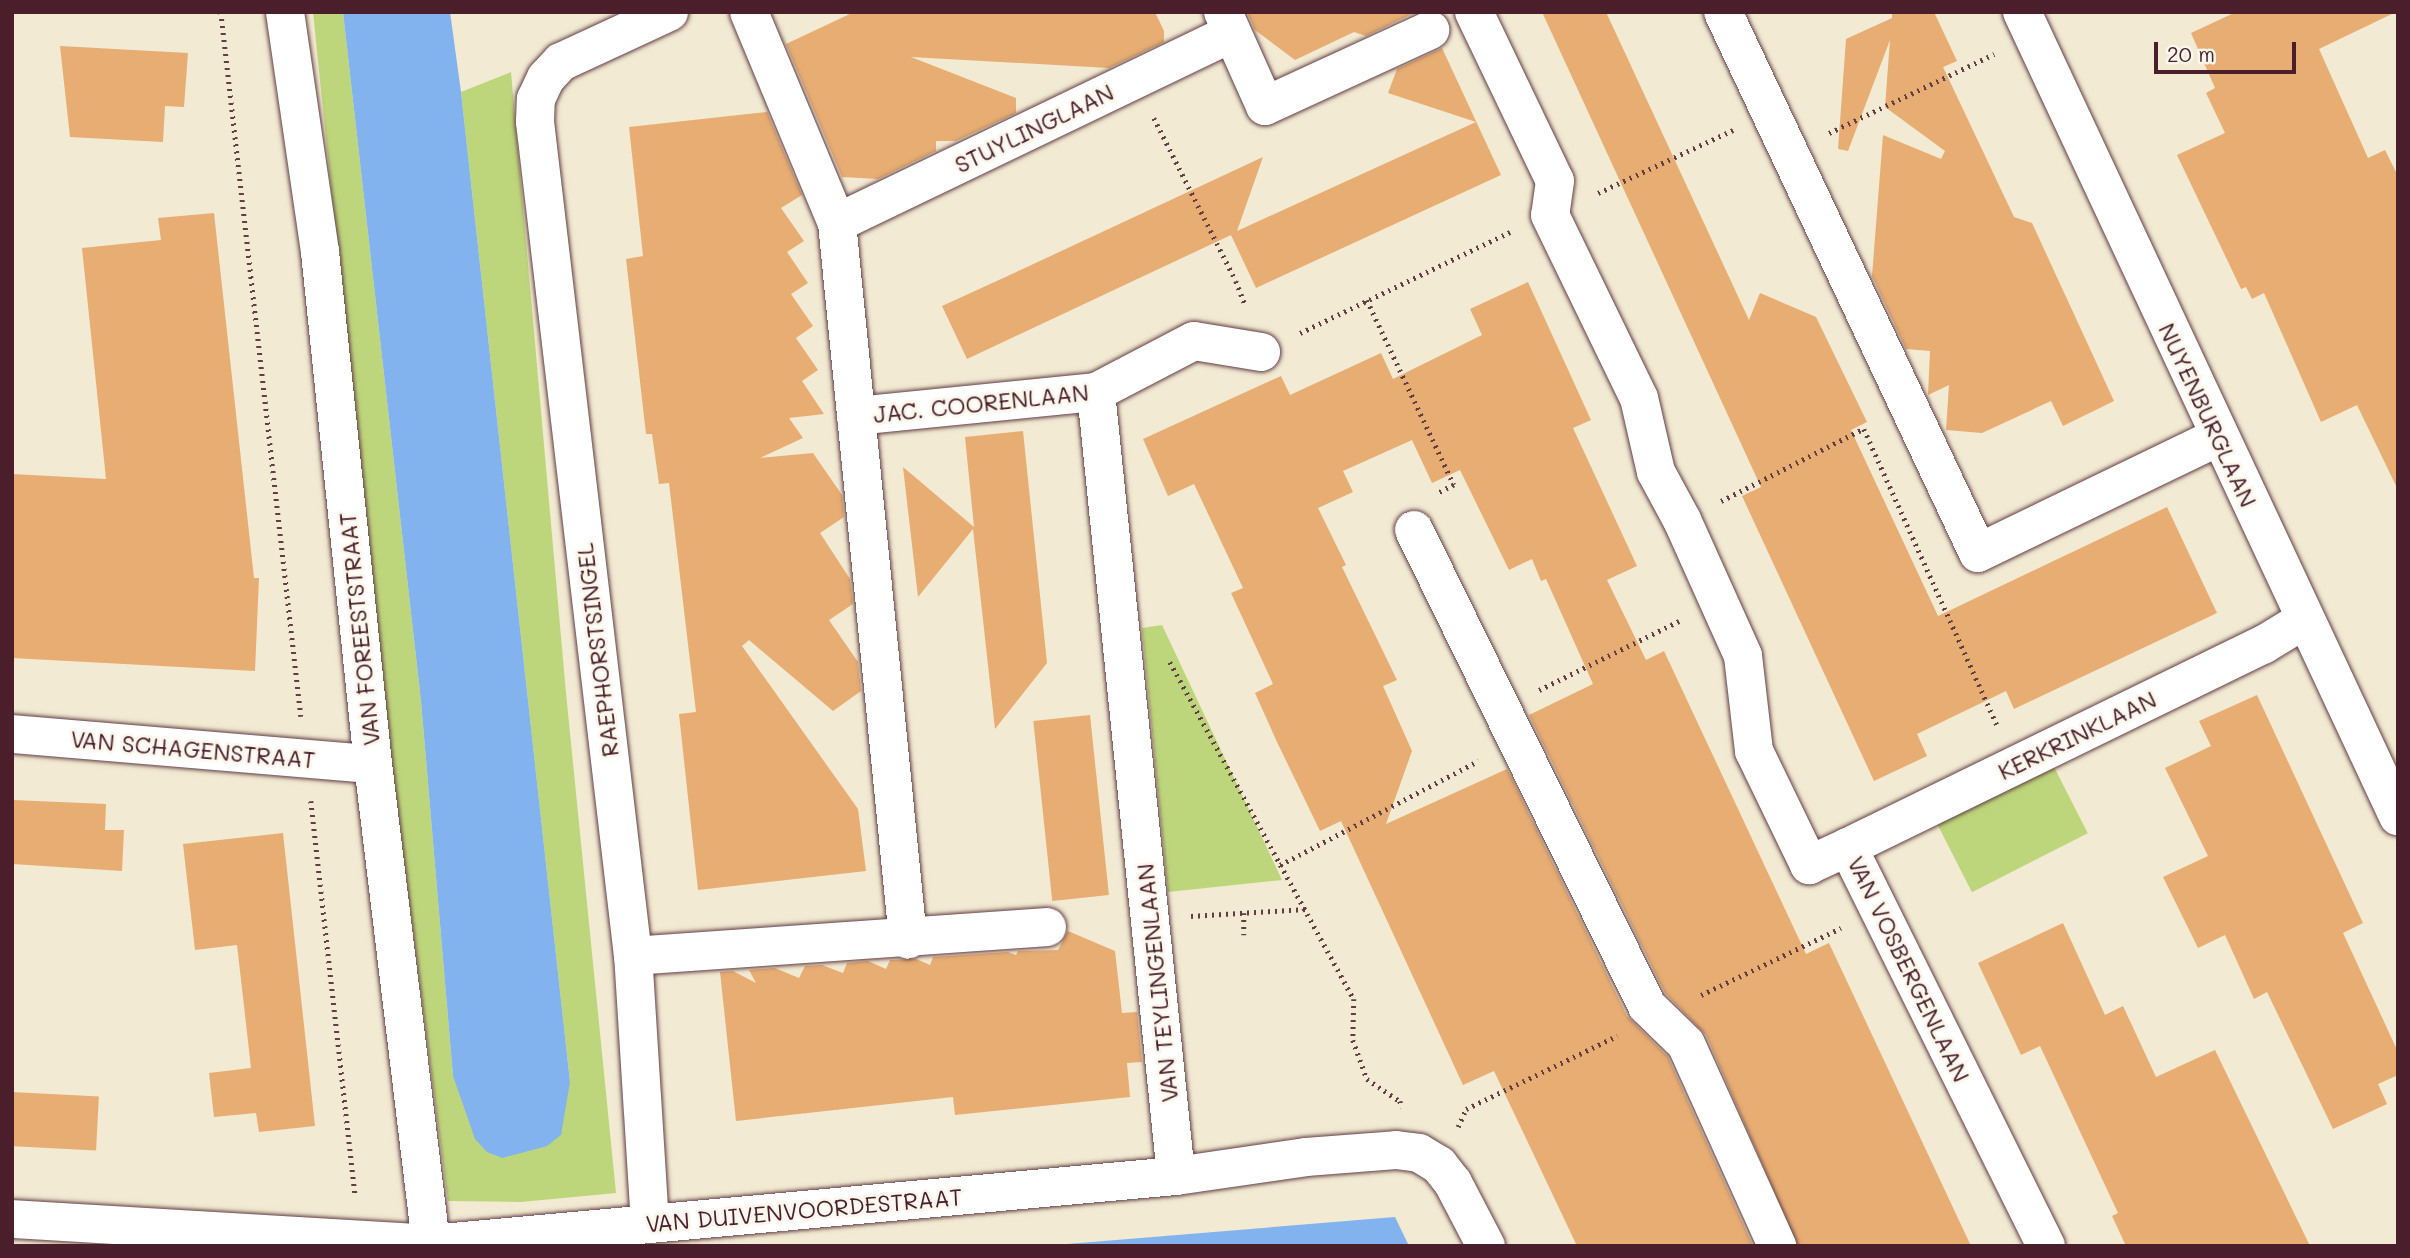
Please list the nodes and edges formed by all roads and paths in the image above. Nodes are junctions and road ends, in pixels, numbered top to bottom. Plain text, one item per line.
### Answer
1 (221, 12) edge
2 (285, 12) edge
3 (669, 12) edge
4 (749, 12) edge
5 (1474, 12) edge
6 (1723, 12) edge
7 (1228, 23) edge
8 (2027, 23) edge
9 (1430, 30) dead end
10 (1135, 79) junction
11 (1771, 112) junction
12 (1788, 152) junction
13 (1549, 215) junction
14 (837, 223) junction
15 (1367, 300) junction
16 (1261, 352) junction
17 (1096, 392) junction
18 (1908, 408) junction
19 (856, 416) junction
20 (1864, 429) junction
21 (2218, 436) junction
22 (1682, 520) junction
23 (1414, 530) joint
24 (1719, 601) junction
25 (2304, 620) junction
26 (1169, 660) dead end
27 (1509, 726) junction
28 (12, 734) edge
29 (306, 758) junction
30 (373, 764) junction
31 (2016, 765) junction
32 (2398, 816) edge
33 (1848, 847) junction
34 (1280, 865) junction
35 (1306, 909) junction
36 (1244, 913) junction
37 (1151, 919) junction
38 (1047, 927) dead end
39 (1244, 935) dead end
40 (908, 939) junction
41 (633, 956) junction
42 (1413, 1153) junction
43 (1176, 1176) junction
44 (12, 1219) edge
45 (650, 1224) junction
46 (360, 1240) junction
47 (431, 1245) edge
48 (1486, 1246) edge
49 (1777, 1246) edge
50 (2046, 1246) edge

1 - 29 path
2 - 30 street, VAN FOREESTSTRAAT
3 - 41 street, RAEPHORSTSINGEL
4 - 14 street
5 - 13 street
6 - 11 street
7 - 9 street
7 - 10 street, STUYLINGLAAN
8 - 12 path
8 - 21 street, NUYENBURGLAAN
10 - 14 street, STUYLINGLAAN
10 - 16 path
11 - 12 street
11 - 13 path
12 - 18 street
13 - 15 path
13 - 22 street, VAN VOSBERGENLAAN
14 - 19 street
15 - 16 path
15 - 23 path
16 - 17 street, JAC. COORENLAAN
17 - 19 street, JAC. COORENLAAN
17 - 37 street, VAN TEYLINGENLAAN
18 - 20 path
18 - 21 street
19 - 40 street
20 - 22 path
20 - 31 path
21 - 25 street, NUYENBURGLAAN
22 - 24 street, VAN VOSBERGENLAAN
23 - 27 street
24 - 27 path
24 - 33 street, VAN VOSBERGENLAAN
25 - 31 street, KERKRINKLAAN
25 - 32 street, NUYENBURGLAAN
26 - 34 path
27 - 34 path
27 - 49 street
28 - 29 street, VAN SCHAGENSTRAAT
29 - 30 street, VAN SCHAGENSTRAAT
29 - 46 path
30 - 47 street, VAN FOREESTSTRAAT
31 - 33 street, KERKRINKLAAN
33 - 50 street, VAN VOSBERGENLAAN
34 - 35 path
35 - 36 path
35 - 42 path
36 - 37 path
36 - 39 path
37 - 43 street, VAN TEYLINGENLAAN
38 - 40 street
40 - 41 street
41 - 45 street, RAEPHORSTSINGEL
42 - 43 street
42 - 48 street
43 - 45 street, VAN DUIVENVOORDESTRAAT
44 - 46 street, VAN DUIVENVOORDESTRAAT
45 - 47 street, VAN DUIVENVOORDESTRAAT
46 - 47 street, VAN DUIVENVOORDESTRAAT

